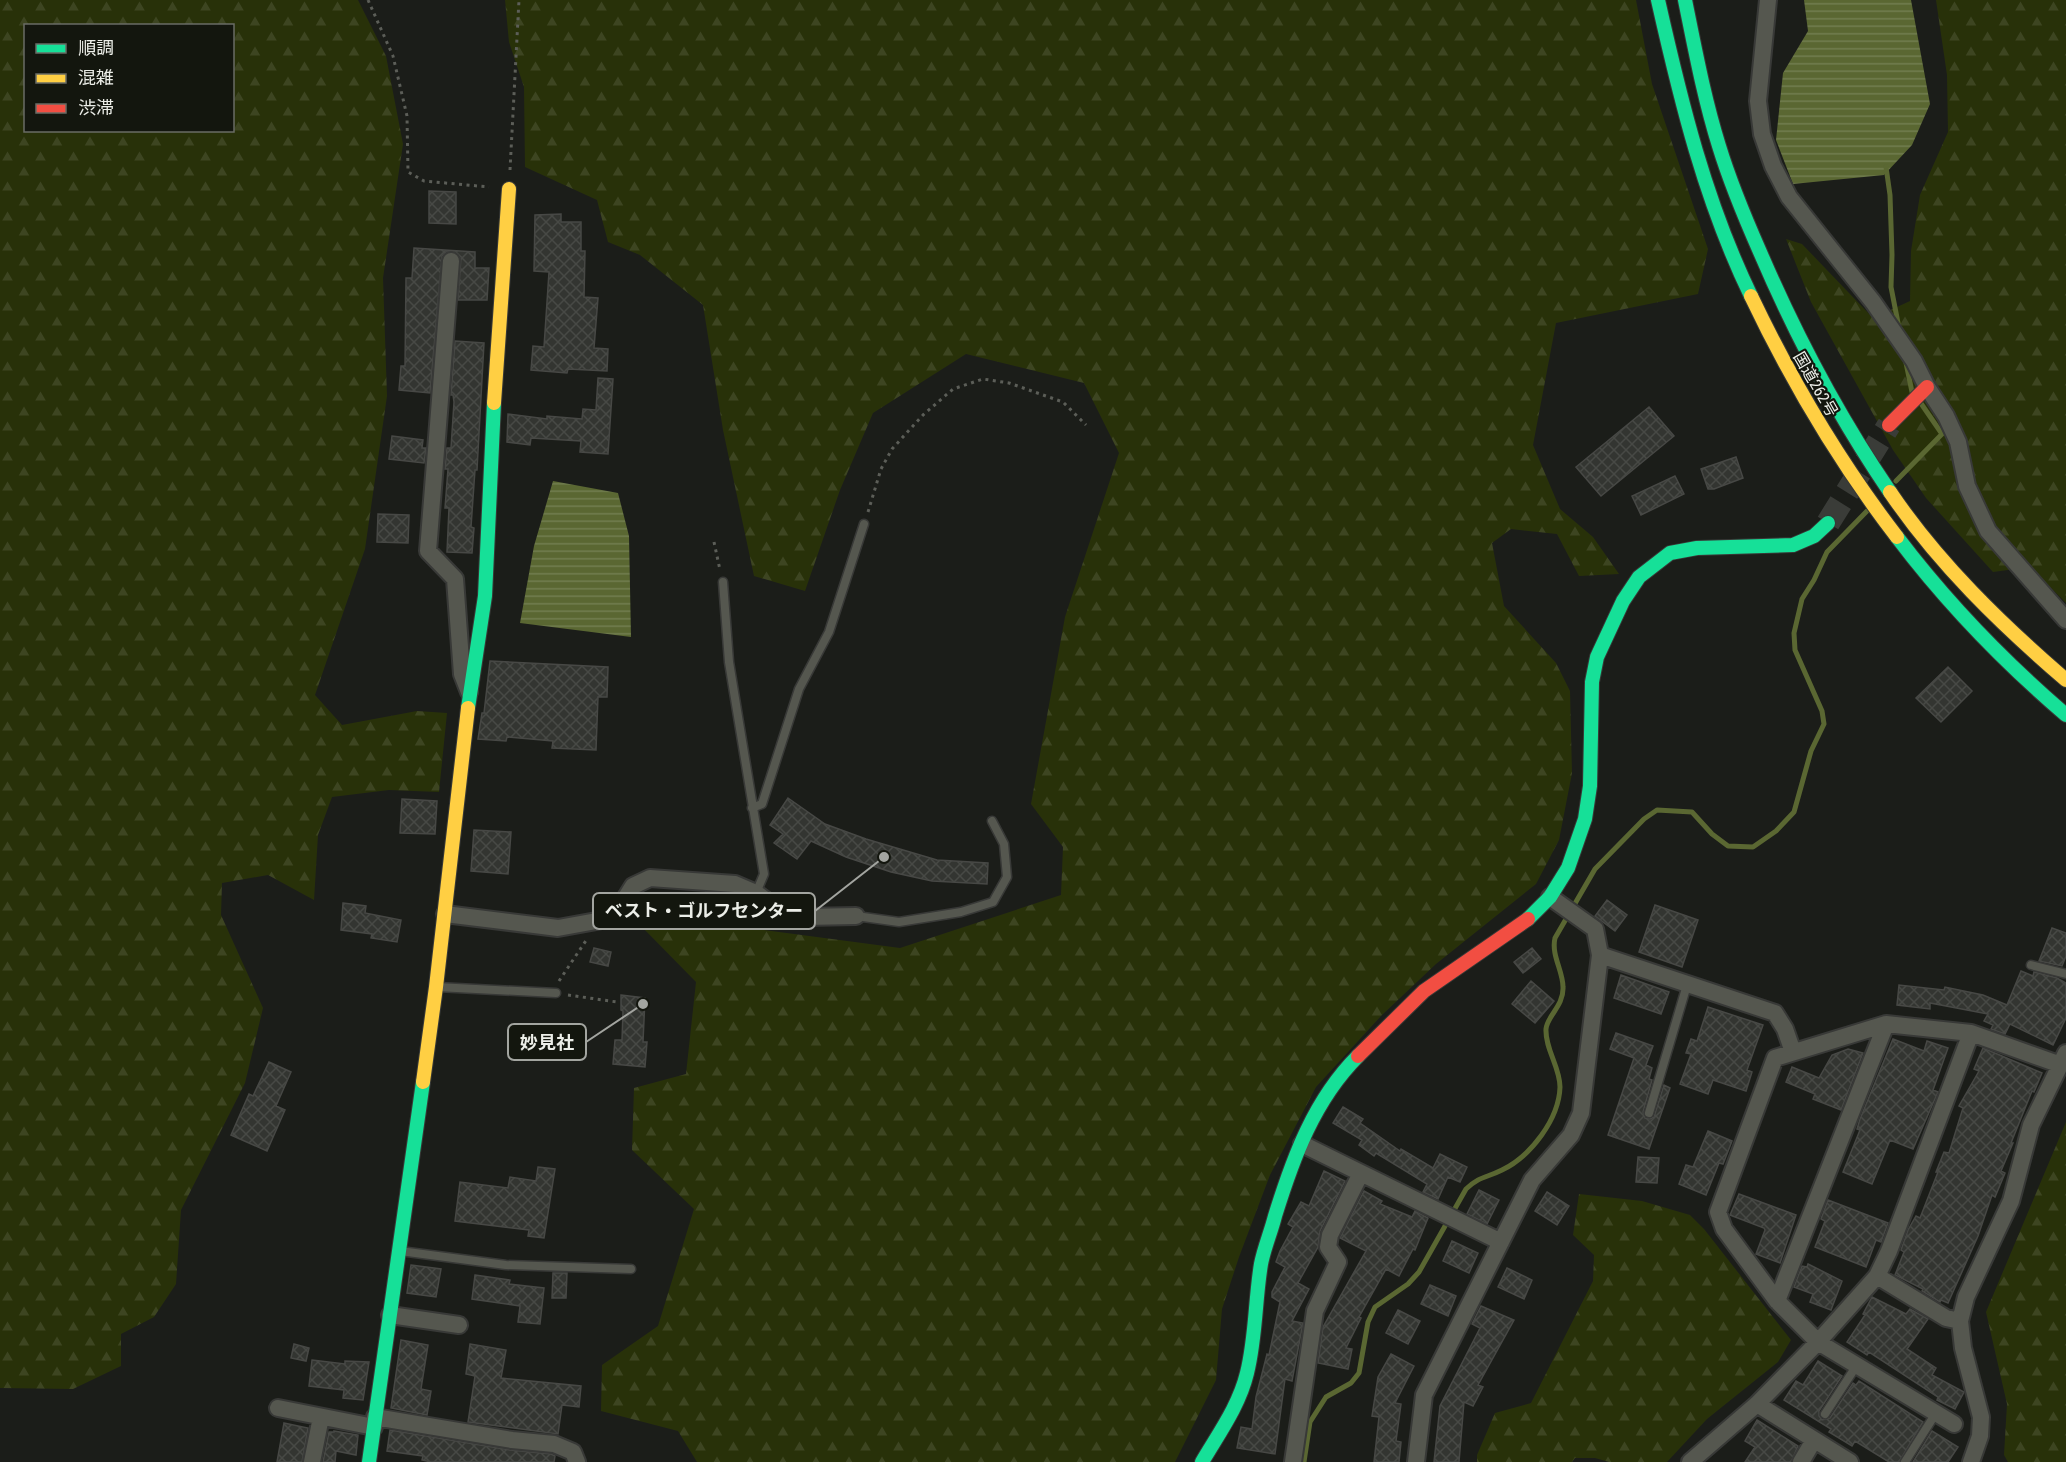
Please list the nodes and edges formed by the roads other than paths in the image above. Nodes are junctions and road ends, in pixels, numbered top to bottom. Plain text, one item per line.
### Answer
1 (1658, 0) edge
2 (1685, 0) edge
3 (1768, 0) edge
4 (509, 189) road end
5 (451, 261) dead end
6 (1927, 387) junction
7 (1889, 424) tunnel mouth
8 (864, 524) road end
9 (1828, 524) tunnel mouth
10 (723, 582) road end
11 (2066, 620) edge
12 (2066, 680) edge
13 (470, 695) junction
14 (2066, 715) edge
15 (752, 808) junction
16 (992, 821) dead end
17 (756, 893) junction
18 (1550, 897) junction
19 (445, 914) junction
20 (856, 916) joint
21 (1600, 955) junction
22 (2031, 965) dead end
23 (2066, 974) edge
24 (1688, 985) junction
25 (436, 987) junction
26 (556, 993) road end
27 (1886, 1024) junction
28 (1971, 1033) junction
29 (1793, 1052) junction
30 (2063, 1059) edge
31 (1649, 1113) dead end
32 (1302, 1144) junction
33 (1361, 1173) junction
34 (1501, 1242) junction
35 (399, 1251) junction
36 (631, 1269) dead end
37 (1877, 1276) junction
38 (1777, 1301) junction
39 (390, 1315) junction
40 (1960, 1322) junction
41 (459, 1325) dead end
42 (1818, 1342) junction
43 (1857, 1364) junction
44 (1757, 1404) junction
45 (278, 1408) dead end
46 (1936, 1413) junction
47 (1825, 1414) dead end
48 (321, 1417) junction
49 (375, 1422) junction
50 (1954, 1424) dead end
51 (1814, 1440) junction
52 (312, 1462) edge
53 (369, 1462) edge
54 (578, 1462) edge
55 (1202, 1462) edge
56 (1293, 1462) edge
57 (1416, 1462) edge
58 (1690, 1462) edge
59 (1801, 1462) edge
60 (1850, 1462) edge
61 (1905, 1462) edge
62 (1971, 1462) edge

1 - 14 main road, 国道262号
2 - 12 main road, 国道262号
3 - 6 street
4 - 13 main road
5 - 13 street
6 - 7 main road
6 - 11 street
8 - 15 lane
9 - 18 main road
10 - 15 lane
13 - 19 main road
15 - 17 lane
16 - 20 lane
17 - 19 street
17 - 20 street
18 - 21 street
18 - 32 main road
19 - 25 main road
21 - 24 street
21 - 34 street
22 - 23 lane
24 - 29 street
24 - 31 lane
25 - 26 lane
25 - 35 main road
27 - 28 street
27 - 29 street
27 - 38 street
28 - 30 street
28 - 37 street
29 - 38 street
30 - 40 street
32 - 33 street
32 - 55 main road
33 - 34 street
33 - 56 street
34 - 57 street
35 - 36 lane
35 - 39 main road
37 - 40 street
37 - 42 street
38 - 42 street
39 - 41 street
39 - 49 main road
40 - 62 street
42 - 43 street
42 - 44 street
43 - 46 street
43 - 47 lane
44 - 51 street
44 - 58 street
45 - 48 street
46 - 50 street
46 - 61 lane
48 - 49 street
48 - 52 street
49 - 53 main road
49 - 54 street
51 - 59 street
51 - 60 street

